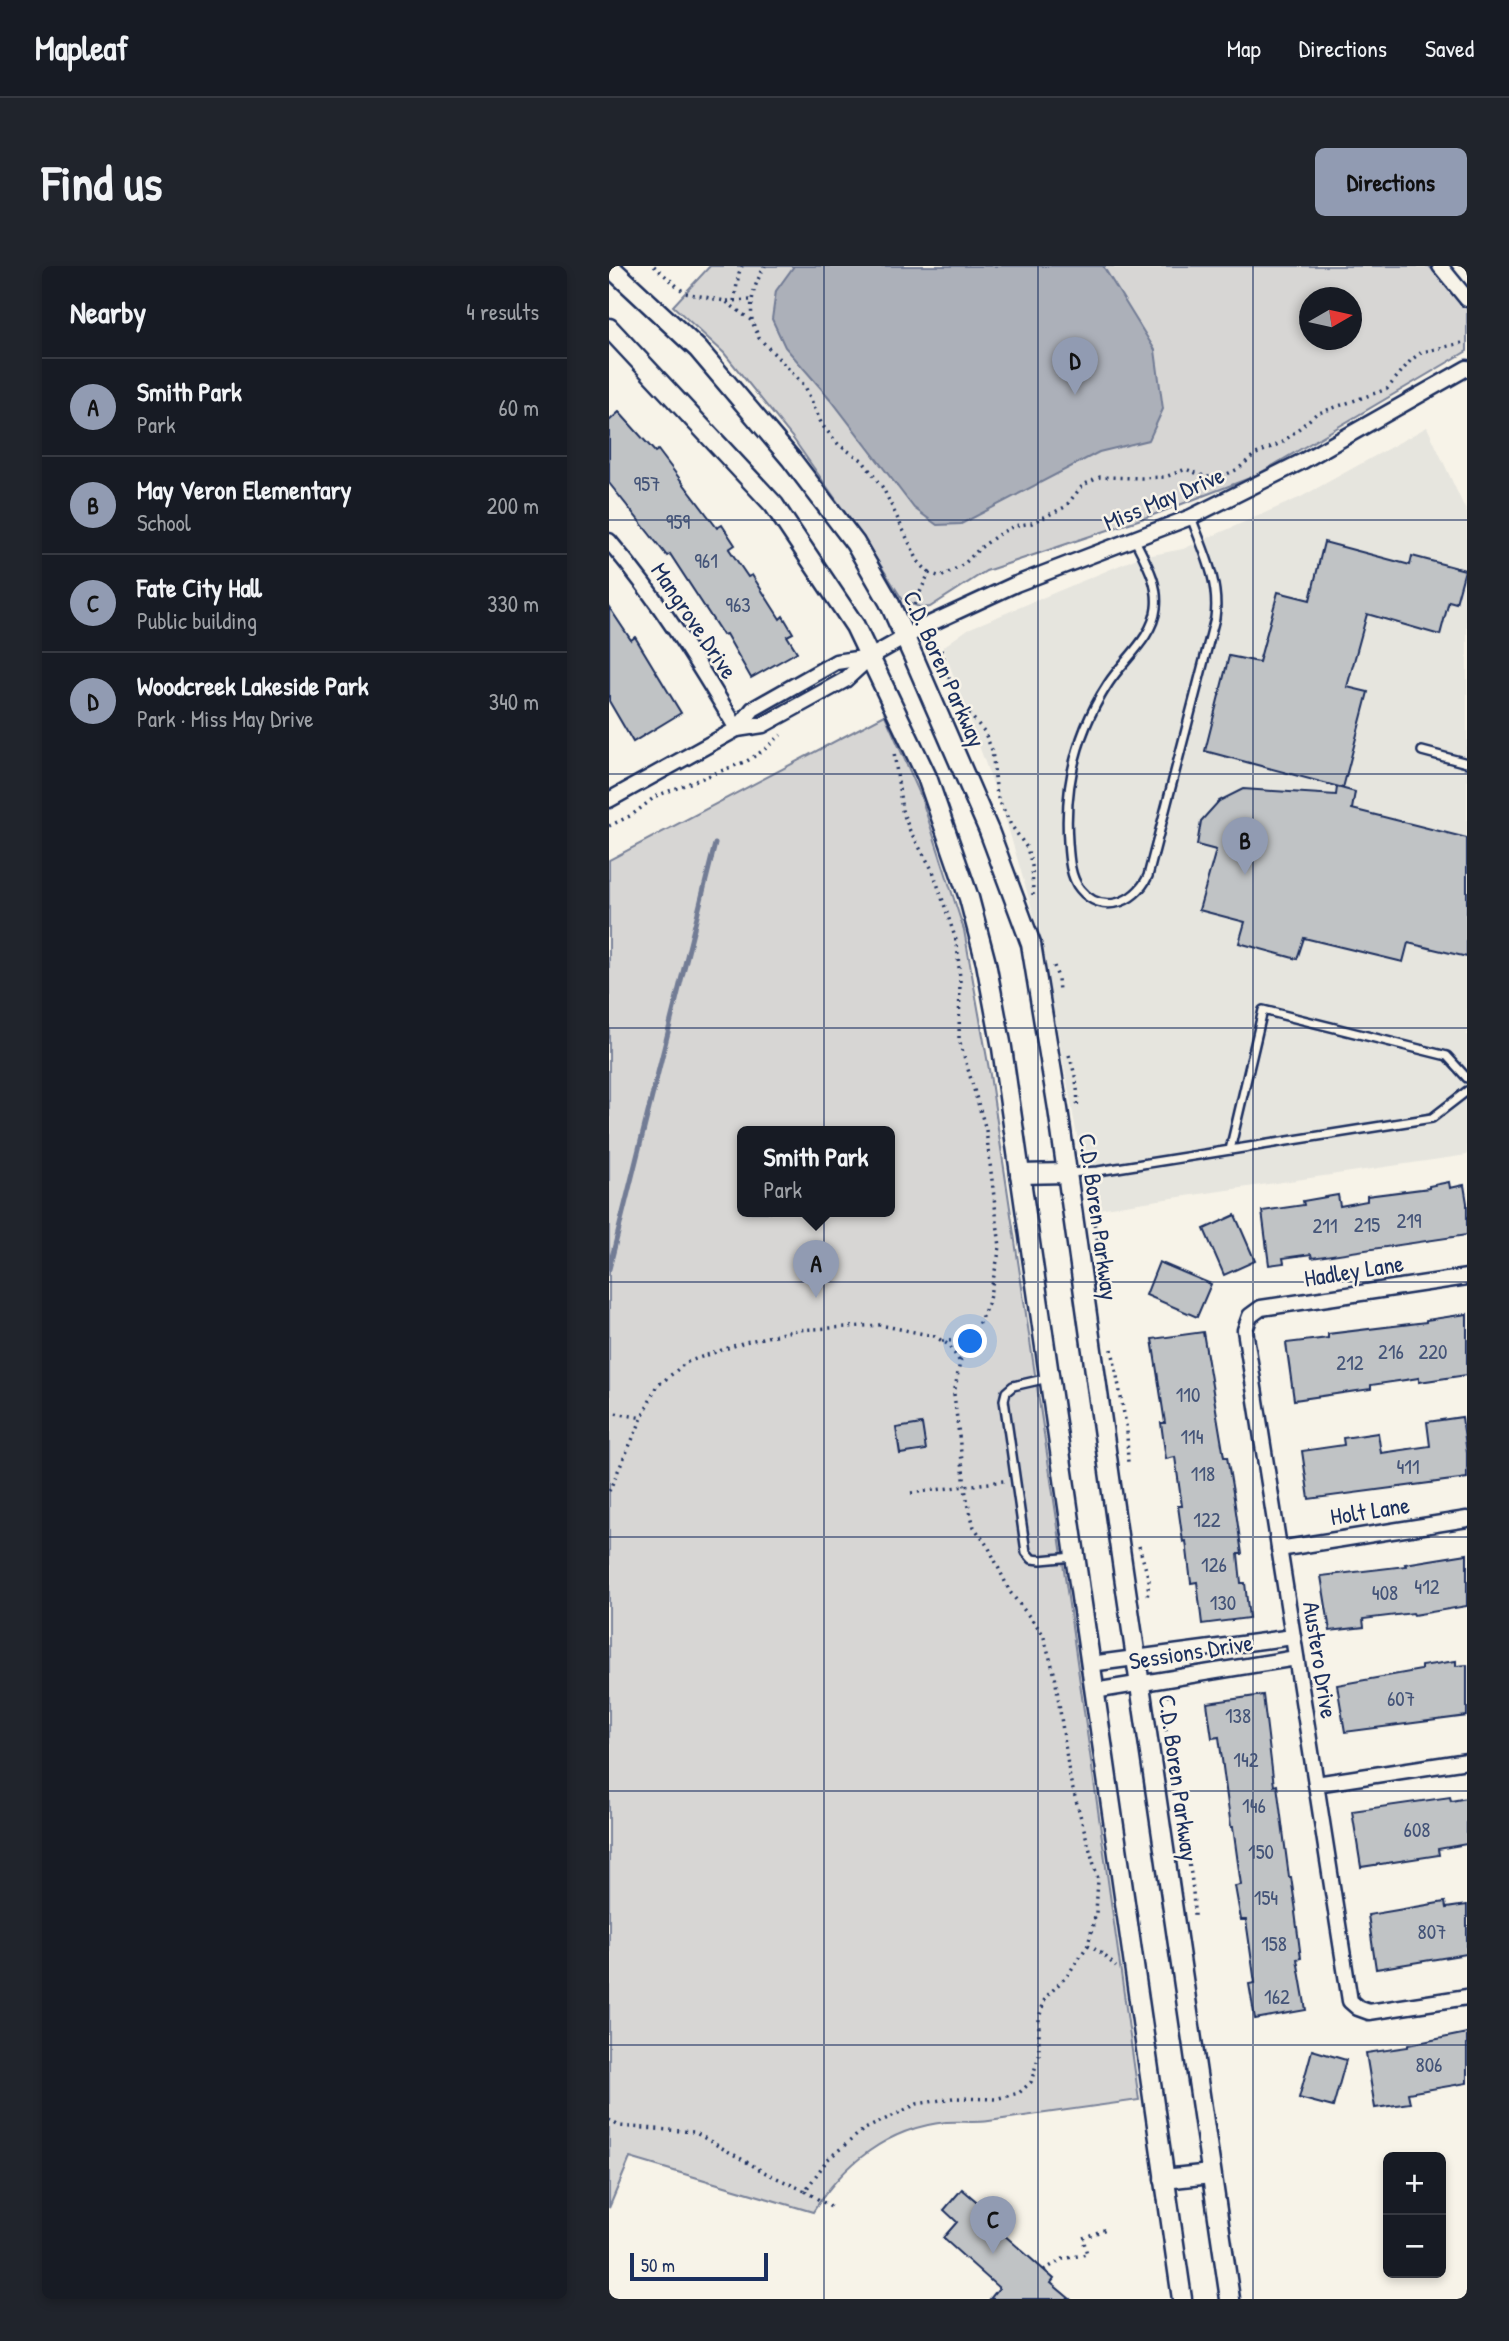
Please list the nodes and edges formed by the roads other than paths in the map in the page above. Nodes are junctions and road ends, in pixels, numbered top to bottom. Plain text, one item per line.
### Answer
1 (609, 266) edge
2 (1440, 266) edge
3 (1467, 299) edge
4 (609, 328) edge
5 (1467, 368) edge
6 (1191, 517) junction
7 (1134, 538) junction
8 (609, 541) edge
9 (905, 637) junction
10 (870, 656) junction
11 (737, 729) junction
12 (1422, 751) dead end
13 (1467, 763) edge
14 (609, 800) edge
15 (1467, 1078) edge
16 (1467, 1091) edge
17 (1230, 1150) junction
18 (1067, 1173) junction
19 (1020, 1174) junction
20 (1467, 1277) edge
21 (1250, 1316) joint
22 (1048, 1378) junction
23 (1467, 1519) edge
24 (1279, 1549) junction
25 (1074, 1557) junction
26 (1293, 1637) junction
27 (1136, 1658) junction
28 (1297, 1658) junction
29 (1090, 1664) junction
30 (1139, 1684) junction
31 (1094, 1691) junction
32 (1467, 1761) edge
33 (1316, 1784) junction
34 (1467, 1997) edge
35 (1211, 2174) junction
36 (1164, 2179) junction
37 (1182, 2299) edge
38 (1230, 2299) edge

1 - 9 street, C.D. Boren Parkway
2 - 3 street
4 - 10 street
5 - 6 street, Miss May Drive
6 - 7 street, Miss May Drive
6 - 7 lane
7 - 9 street, Miss May Drive
8 - 11 street, Mangrove Drive
9 - 10 street, Miss May Drive
9 - 18 street, C.D. Boren Parkway
10 - 11 street, Miss May Drive
10 - 19 street
11 - 14 street, Miss May Drive
12 - 13 lane
15 - 17 lane
16 - 17 lane
17 - 18 lane
18 - 19 street
18 - 27 street, C.D. Boren Parkway
19 - 22 street
20 - 21 street, Hadley Lane
21 - 24 street, Austero Drive
22 - 25 street
22 - 25 lane
23 - 24 street, Holt Lane
24 - 26 street, Austero Drive
25 - 29 street
26 - 27 street, Sessions Drive
26 - 28 street, Austero Drive
27 - 29 street, Sessions Drive
27 - 30 street, C.D. Boren Parkway
28 - 30 street, Sessions Drive
28 - 33 street, Austero Drive
29 - 31 street
30 - 31 street, Sessions Drive
30 - 35 street, C.D. Boren Parkway
31 - 36 street
32 - 33 street
33 - 34 street, Austero Drive
35 - 36 street
35 - 38 street, C.D. Boren Parkway
36 - 37 street

